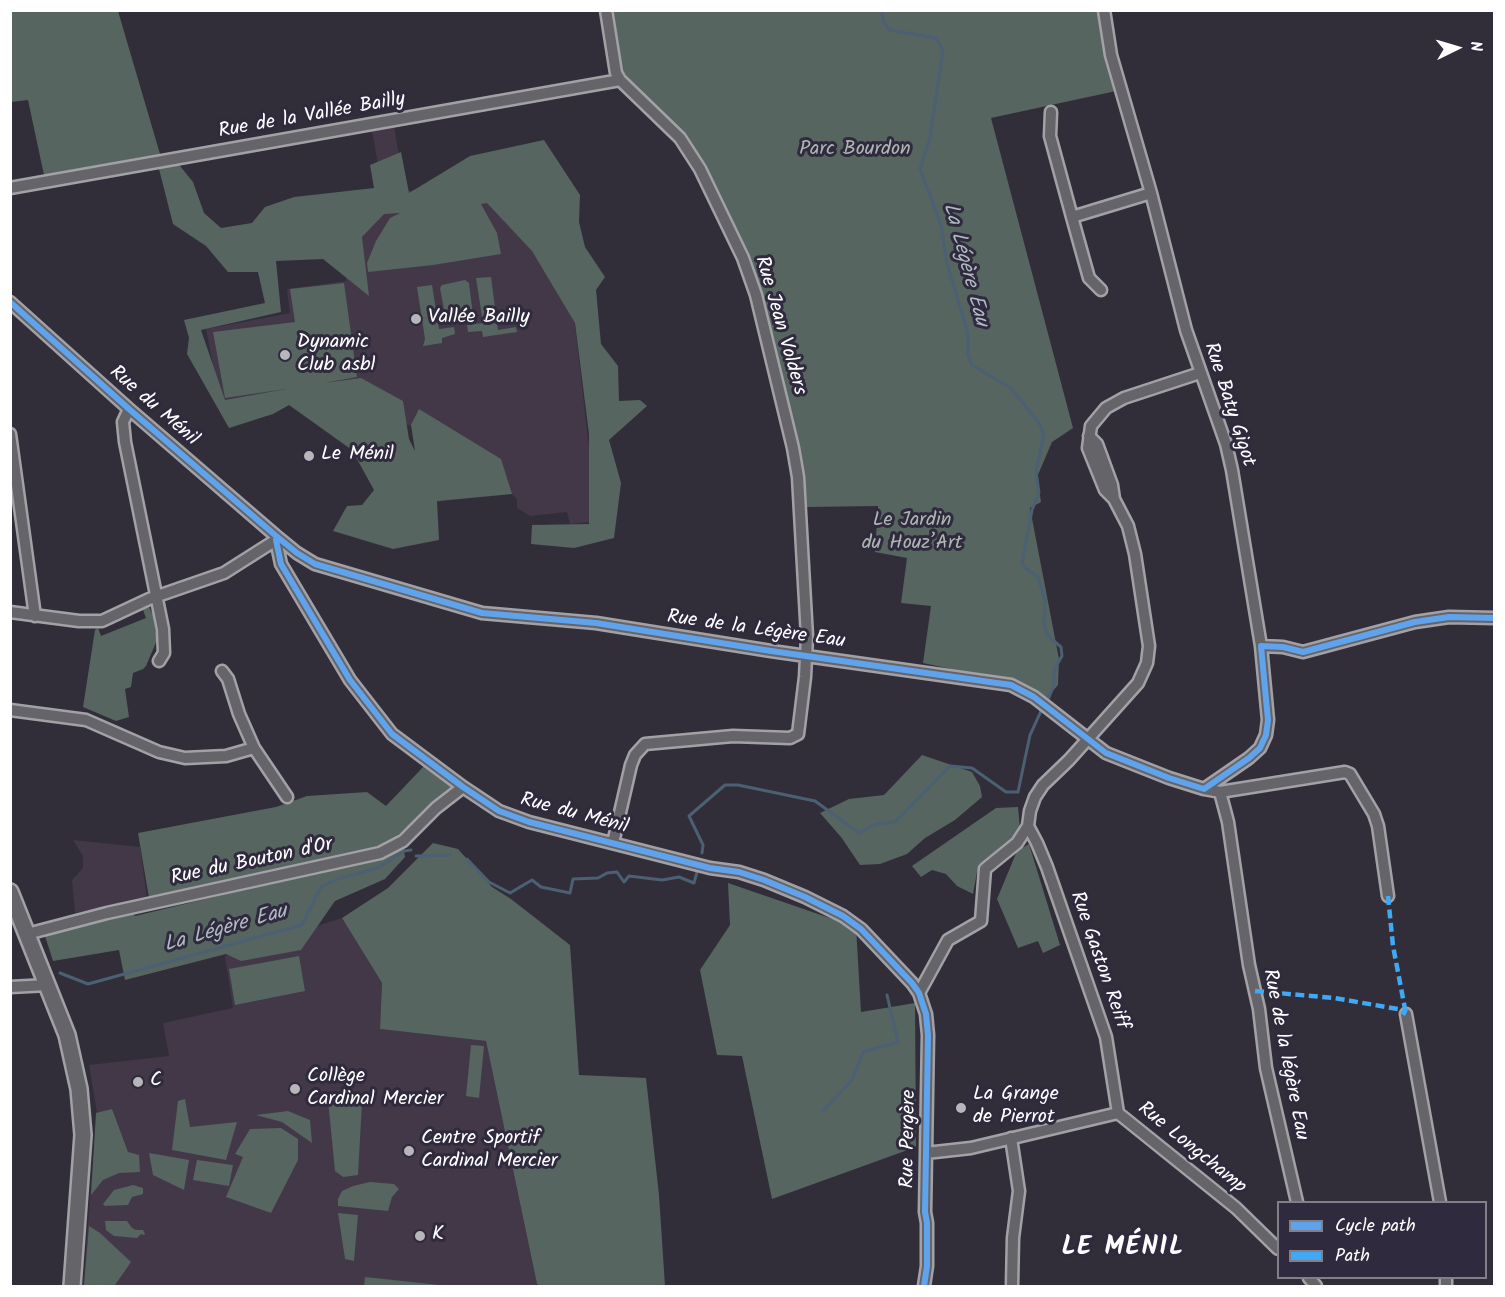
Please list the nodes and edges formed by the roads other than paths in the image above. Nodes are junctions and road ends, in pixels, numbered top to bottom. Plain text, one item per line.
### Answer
1 (606, 10) edge
2 (1104, 10) edge
3 (620, 80) junction
4 (1051, 112) dead end
5 (10, 188) edge
6 (1150, 193) junction
7 (1072, 217) junction
8 (1101, 290) dead end
9 (10, 302) edge
10 (1200, 373) junction
11 (129, 409) junction
12 (10, 434) edge
13 (275, 537) junction
14 (156, 597) junction
15 (10, 612) edge
16 (35, 616) junction
17 (1494, 618) edge
18 (1261, 646) junction
19 (806, 655) junction
20 (159, 661) dead end
21 (222, 671) dead end
22 (10, 710) edge
23 (1086, 740) junction
24 (254, 748) junction
25 (463, 787) junction
26 (1204, 789) junction
27 (1220, 792) junction
28 (287, 797) dead end
29 (1028, 826) junction
30 (613, 843) junction
31 (10, 892) edge
32 (1388, 896) dead end
33 (27, 934) junction
34 (48, 985) junction
35 (10, 987) edge
36 (919, 993) junction
37 (1406, 1014) dead end
38 (1118, 1113) junction
39 (1011, 1138) junction
40 (926, 1153) junction
41 (1297, 1201) edge
42 (1440, 1201) edge
43 (1277, 1248) edge
44 (72, 1287) edge
45 (924, 1287) edge
46 (1012, 1287) edge

1 - 3 street
2 - 6 street, Rue Baty Gigot
3 - 5 street, Rue de la Vallée Bailly
3 - 19 street, Rue Jean Volders
4 - 7 street
6 - 7 street
6 - 10 street, Rue Baty Gigot
7 - 8 street
9 - 11 street, Rue du Ménil
10 - 18 street, Rue Baty Gigot
10 - 23 street
11 - 13 street, Rue du Ménil
11 - 14 street
12 - 16 street
13 - 14 street
13 - 19 street, Rue de la Légère Eau
13 - 25 street, Rue du Ménil
14 - 16 street
14 - 20 street
15 - 16 street
17 - 18 street
18 - 26 street, Rue Baty Gigot
19 - 23 street, Rue de la Légère Eau
19 - 30 street, Rue Jean Volders
21 - 24 street
22 - 24 street
23 - 26 street, Rue de la Légère Eau
23 - 29 street
24 - 28 street
25 - 30 street, Rue du Ménil
25 - 33 street, Rue du Bouton d'Or
26 - 27 street, Rue de la Légère Eau
27 - 32 street
27 - 41 street, Rue de la légère Eau
29 - 36 street
29 - 38 street, Rue Gaston Reiff
30 - 36 street, Rue du Ménil
31 - 33 main road
33 - 34 main road
34 - 35 street
34 - 44 main road
36 - 40 street, Rue Pergère
37 - 42 street
38 - 39 street, Rue Longchamp
38 - 43 street, Rue Longchamp
39 - 40 street, Rue Longchamp
39 - 46 street
40 - 45 street, Rue Pergère

